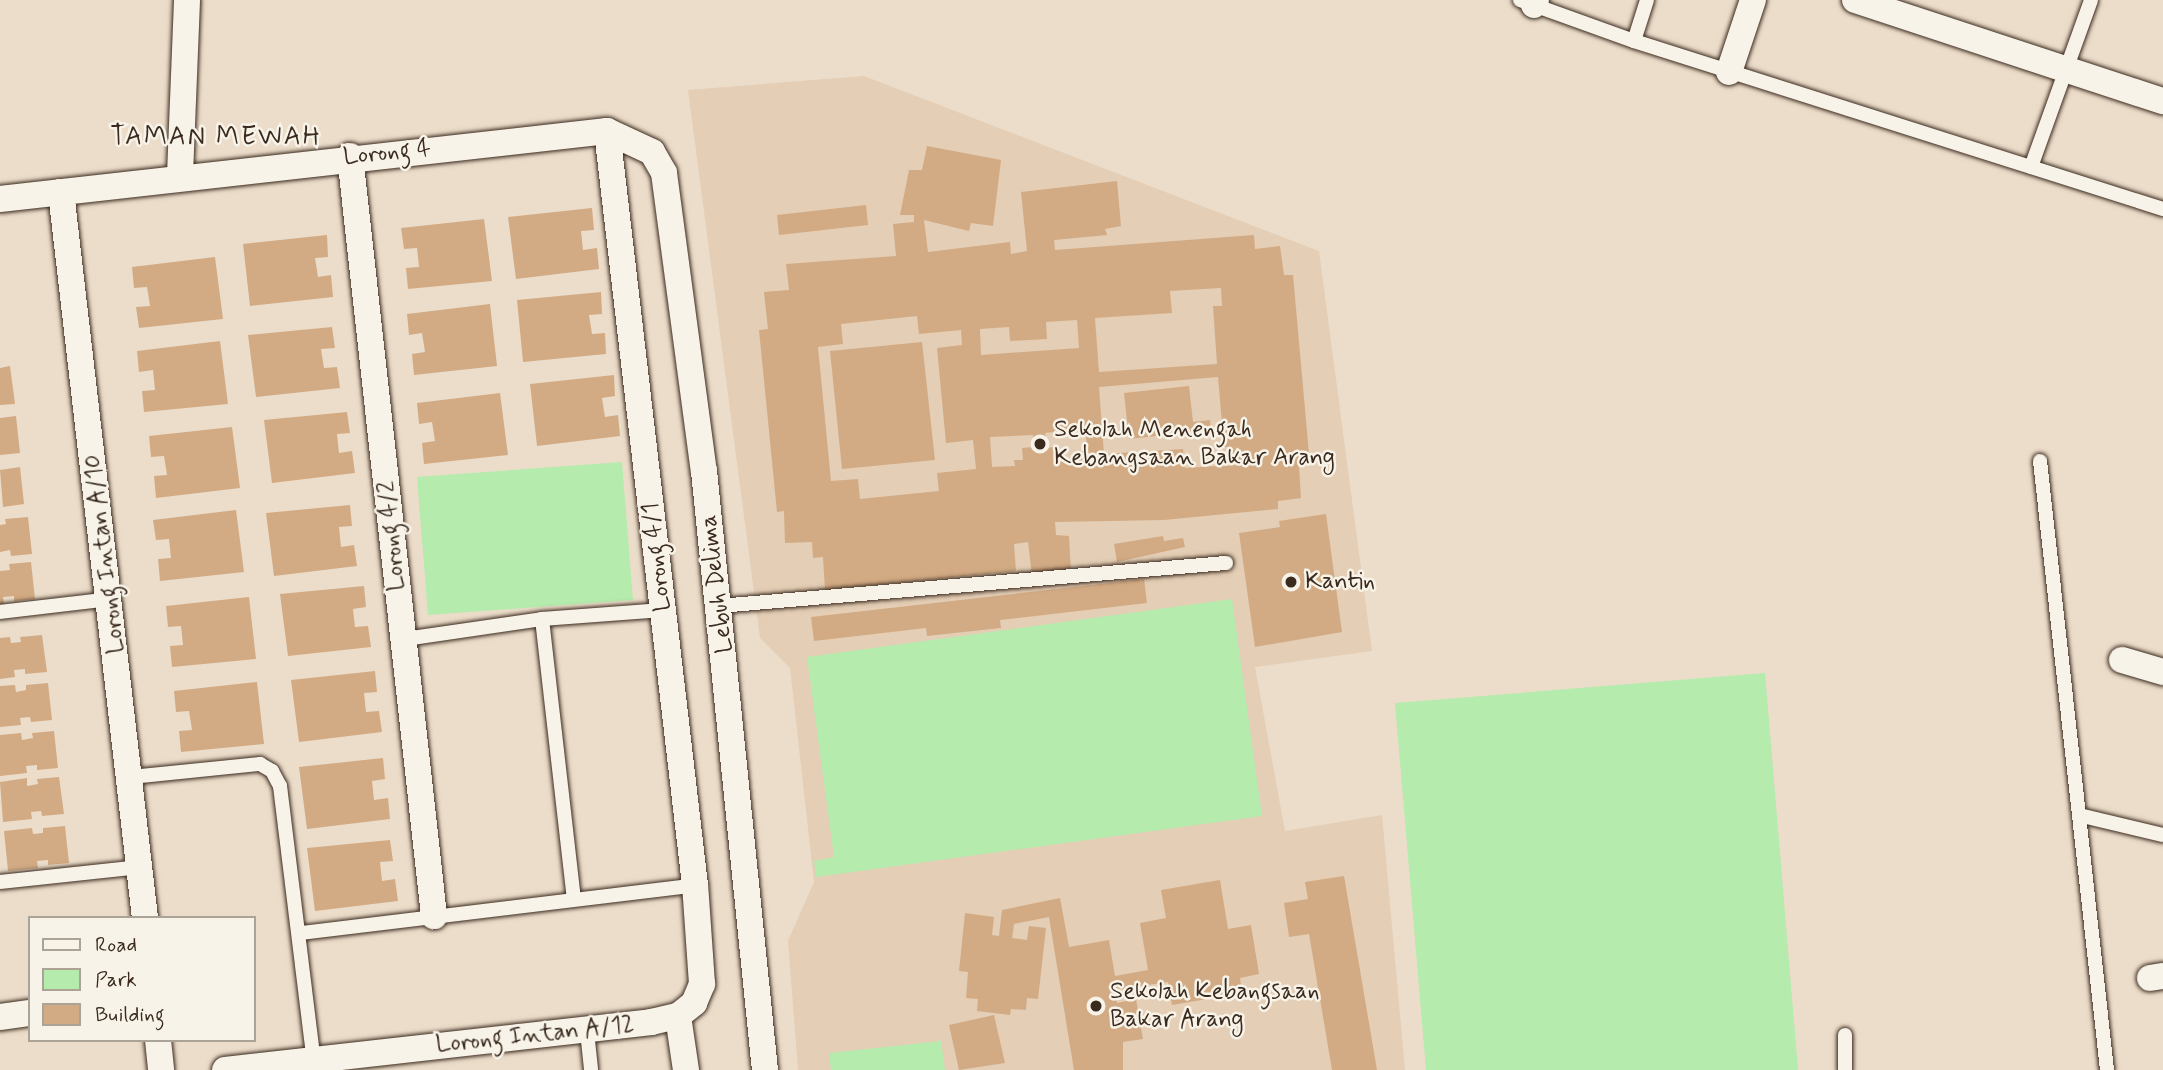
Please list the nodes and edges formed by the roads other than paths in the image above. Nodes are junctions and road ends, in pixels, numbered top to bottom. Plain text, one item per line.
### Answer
1 (187, 0) edge
2 (1647, 0) edge
3 (1753, 0) edge
4 (1856, 0) edge
5 (2091, 0) edge
6 (1530, 2) edge
7 (1634, 41) junction
8 (2067, 70) junction
9 (1729, 72) junction
10 (2163, 101) edge
11 (607, 131) junction
12 (350, 156) junction
13 (2031, 167) junction
14 (180, 175) junction
15 (61, 192) junction
16 (0, 199) edge
17 (2163, 209) edge
18 (2040, 461) dead end
19 (1226, 563) dead end
20 (111, 599) junction
21 (719, 606) junction
22 (663, 610) junction
23 (0, 612) edge
24 (542, 620) junction
25 (405, 639) junction
26 (2122, 660) dead end
27 (2163, 672) edge
28 (131, 777) junction
29 (2083, 816) junction
30 (2163, 835) edge
31 (141, 867) junction
32 (0, 882) edge
33 (695, 886) junction
34 (573, 899) junction
35 (145, 916) edge
36 (434, 916) junction
37 (300, 933) junction
38 (28, 1013) edge
39 (678, 1016) junction
40 (0, 1017) edge
41 (587, 1031) junction
42 (1845, 1035) dead end
43 (158, 1042) edge
44 (446, 1058) edge
45 (314, 1061) junction
46 (161, 1070) edge
47 (225, 1070) edge
48 (591, 1070) edge
49 (687, 1070) edge
50 (765, 1070) edge
51 (1845, 1070) edge
52 (2107, 1070) edge

1 - 14 street
2 - 7 lane
3 - 9 street
4 - 8 street
5 - 8 lane
6 - 7 lane
7 - 9 lane
8 - 10 street
8 - 13 lane
9 - 13 lane
11 - 12 street, Lorong 4
11 - 21 street, Lebuh Delima
11 - 22 street, Lorong 4/1
12 - 14 street, Lorong 4
12 - 25 street, Lorong 4/2
13 - 17 lane
14 - 15 street, Lorong 4
15 - 16 street, Lorong 4
15 - 20 street, Lorong Intan A/10
18 - 29 lane
19 - 21 lane
20 - 23 lane
20 - 28 street, Lorong Intan A/10
21 - 50 street, Lebuh Delima
22 - 24 lane
22 - 33 street, Lorong 4/1
24 - 25 lane
24 - 34 lane
25 - 36 street, Lorong 4/2
26 - 27 street
28 - 31 street, Lorong Intan A/10
28 - 37 lane
29 - 30 lane
29 - 52 lane
31 - 32 lane
31 - 35 street, Lorong Intan A/10
33 - 34 lane
33 - 39 street, Lorong 4/1
34 - 36 lane
36 - 37 lane
37 - 45 lane
38 - 40 street
39 - 41 street, Lorong Intan A/12
39 - 49 street
41 - 44 street, Lorong Intan A/12
41 - 48 lane
42 - 51 lane
43 - 46 street
44 - 45 street, Lorong Intan A/12
45 - 47 street, Lorong Intan A/12

